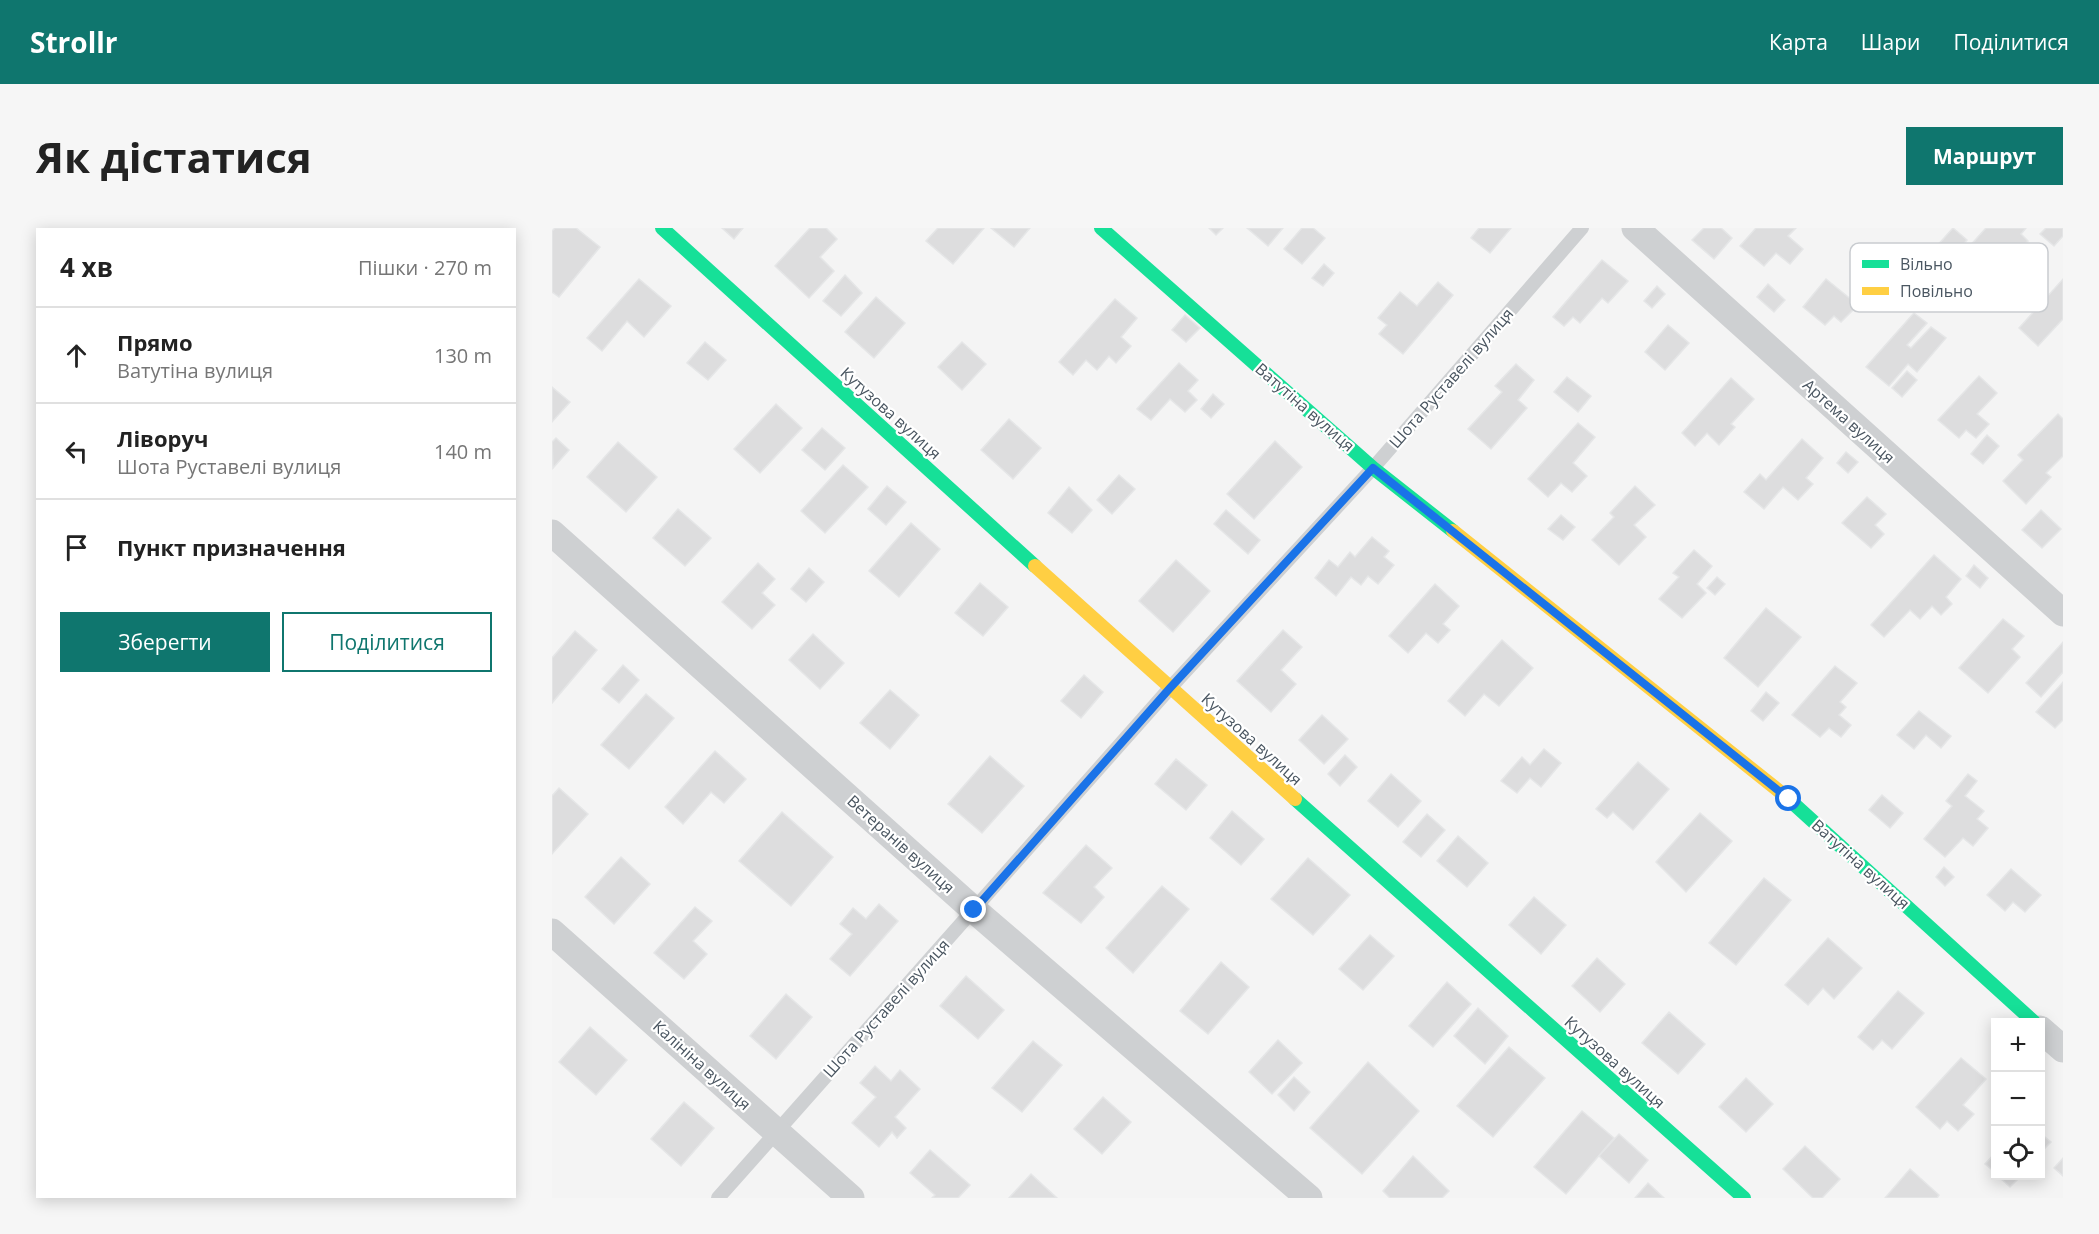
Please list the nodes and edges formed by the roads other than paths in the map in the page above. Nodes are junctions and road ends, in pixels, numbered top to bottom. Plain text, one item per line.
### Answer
1 (662, 228) edge
2 (1101, 228) edge
3 (1582, 228) edge
4 (1635, 228) edge
5 (1373, 468) junction
6 (552, 533) edge
7 (2063, 613) edge
8 (1170, 688) junction
9 (974, 910) junction
10 (552, 932) edge
11 (2029, 1018) edge
12 (2045, 1033) edge
13 (2063, 1049) edge
14 (776, 1131) junction
15 (718, 1198) edge
16 (851, 1198) edge
17 (1309, 1198) edge
18 (1744, 1198) edge

1 - 8 street, Кутузова вулиця
2 - 5 street, Ватутіна вулиця
3 - 5 lane, Шота Руставелі вулиця
4 - 7 street, Артема вулиця
5 - 8 lane, Шота Руставелі вулиця
5 - 11 street, Ватутіна вулиця
6 - 9 street, Ветеранів вулиця
8 - 9 lane, Шота Руставелі вулиця
8 - 18 street, Кутузова вулиця
9 - 14 lane, Шота Руставелі вулиця
9 - 17 street, Ветеранів вулиця
10 - 14 street, Калініна вулиця
12 - 13 street
14 - 15 lane, Шота Руставелі вулиця
14 - 16 street, Калініна вулиця

